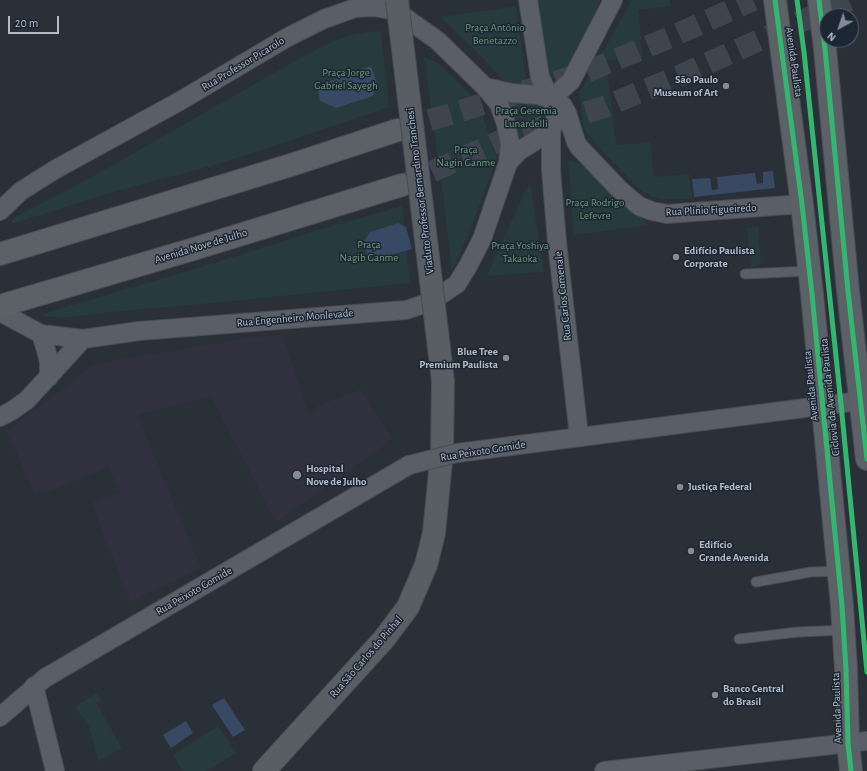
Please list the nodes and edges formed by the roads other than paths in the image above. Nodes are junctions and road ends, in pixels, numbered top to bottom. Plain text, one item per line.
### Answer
1 (397, 0) edge
2 (528, 0) edge
3 (613, 0) edge
4 (775, 0) edge
5 (819, 0) edge
6 (485, 87) junction
7 (551, 99) junction
8 (398, 130) tunnel mouth
9 (550, 131) junction
10 (508, 163) junction
11 (402, 185) tunnel mouth
12 (802, 204) junction
13 (0, 211) edge
14 (0, 254) edge
15 (809, 271) junction
16 (745, 274) dead end
17 (0, 306) edge
18 (0, 312) edge
19 (41, 334) junction
20 (83, 339) junction
21 (49, 377) junction
22 (443, 381) joint
23 (864, 400) edge
24 (823, 406) junction
25 (0, 417) edge
26 (579, 436) junction
27 (867, 459) edge
28 (838, 572) junction
29 (756, 582) dead end
30 (844, 630) junction
31 (739, 639) dead end
32 (34, 686) junction
33 (0, 717) edge
34 (857, 742) edge
35 (55, 771) edge
36 (264, 771) edge
37 (604, 771) edge
38 (851, 771) edge

1 - 22 street, Viaduto Professor Bernardino Tranchesi, bridge
2 - 7 street
3 - 7 street
4 - 12 main road, Avenida Paulista
5 - 23 main road
6 - 7 street
6 - 10 street
6 - 13 street, Rua Professor Picarolo
7 - 9 street
7 - 12 street, Rua Plínio Figueiredo
8 - 14 main road
9 - 10 street
9 - 26 street, Rua Carlos Comenale
10 - 20 street, Rua Engenheiro Monlevade
11 - 17 main road, Avenida Nove de Julho
12 - 15 main road, Avenida Paulista
15 - 16 lane
15 - 24 main road, Avenida Paulista
18 - 19 street, Rua Engenheiro Monlevade
19 - 20 street, Rua Engenheiro Monlevade
19 - 21 street
20 - 21 street
21 - 25 street
22 - 36 street, Rua São Carlos do Pinhal
23 - 24 street, Rua Peixoto Gomide
23 - 27 main road
24 - 26 street, Rua Peixoto Gomide
24 - 28 main road, Avenida Paulista
26 - 32 street, Rua Peixoto Gomide, bridge
28 - 29 lane
28 - 30 main road, Avenida Paulista
30 - 31 lane
30 - 34 main road, Avenida Paulista
32 - 33 street, Rua Peixoto Gomide
32 - 35 street
34 - 37 street
34 - 38 main road, Avenida Paulista

